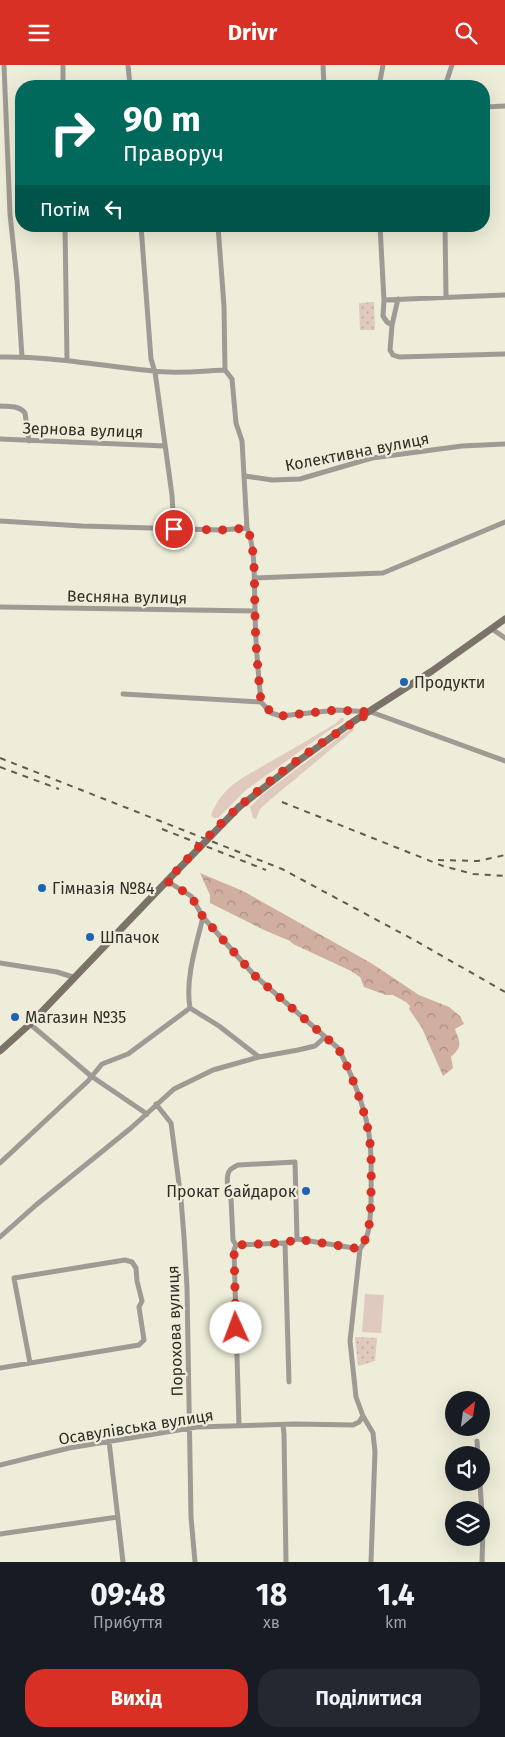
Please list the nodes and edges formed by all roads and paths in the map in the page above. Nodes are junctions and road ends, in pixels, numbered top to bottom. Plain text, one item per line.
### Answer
1 (4, 65) edge
2 (63, 65) edge
3 (128, 65) edge
4 (324, 65) edge
5 (383, 65) edge
6 (452, 65) edge
7 (64, 80) edge
8 (129, 80) edge
9 (324, 80) edge
10 (380, 80) edge
11 (447, 80) edge
12 (505, 106) edge
13 (490, 107) edge
14 (65, 232) edge
15 (141, 232) edge
16 (218, 232) edge
17 (380, 232) edge
18 (444, 232) edge
19 (505, 295) edge
20 (446, 296) junction
21 (398, 299) junction
22 (384, 300) junction
23 (392, 325) junction
24 (505, 354) edge
25 (0, 357) edge
26 (22, 357) junction
27 (67, 361) junction
28 (225, 371) junction
29 (155, 372) junction
30 (0, 407) edge
31 (0, 439) edge
32 (29, 441) junction
33 (505, 444) edge
34 (165, 446) junction
35 (245, 475) junction
36 (0, 521) edge
37 (505, 522) edge
38 (247, 528) junction
39 (174, 529) junction
40 (254, 578) junction
41 (0, 607) edge
42 (255, 611) junction
43 (505, 619) edge
44 (492, 629) junction
45 (505, 638) edge
46 (123, 694) dead end
47 (261, 702) junction
48 (371, 712) junction
49 (505, 761) edge
50 (167, 881) junction
51 (203, 917) junction
52 (0, 963) edge
53 (73, 977) junction
54 (190, 1008) junction
55 (30, 1024) junction
56 (325, 1037) junction
57 (0, 1051) edge
58 (259, 1057) junction
59 (91, 1076) junction
60 (156, 1105) junction
61 (147, 1114) junction
62 (0, 1163) edge
63 (0, 1237) edge
64 (297, 1239) junction
65 (285, 1243) junction
66 (236, 1245) junction
67 (360, 1249) junction
68 (30, 1363) junction
69 (0, 1368) edge
70 (288, 1382) dead end
71 (363, 1416) junction
72 (282, 1425) junction
73 (239, 1426) junction
74 (190, 1428) junction
75 (109, 1441) junction
76 (477, 1441) dead end
77 (477, 1446) edge
78 (0, 1465) edge
79 (481, 1491) edge
80 (118, 1517) junction
81 (0, 1534) edge
82 (123, 1562) edge
83 (195, 1562) edge
84 (286, 1562) edge
85 (371, 1562) edge
86 (482, 1562) edge

1 - 26 street
2 - 7 street
3 - 8 street
4 - 9 street
5 - 10 street
6 - 11 street
12 - 13 street
14 - 27 street
15 - 29 street
16 - 28 street
17 - 22 street
18 - 20 street
19 - 20 street
20 - 21 street
21 - 22 street
21 - 23 street
22 - 23 street
23 - 24 street
25 - 26 street
26 - 27 street
27 - 29 street
28 - 29 street
28 - 35 street
29 - 34 street
30 - 32 street
31 - 32 street, Зернова вулиця
32 - 34 street, Зернова вулиця
33 - 35 street, Колективна вулиця
34 - 39 street
35 - 38 street
36 - 39 street
37 - 40 street
38 - 39 street
38 - 40 street
40 - 42 street
41 - 42 street, Весняна вулиця
42 - 47 street
43 - 44 street
44 - 45 street
44 - 48 street
46 - 47 street
47 - 48 street
48 - 49 street
48 - 50 street, bridge
50 - 51 street
50 - 53 street
51 - 54 street
51 - 56 street
52 - 53 street
53 - 55 street
54 - 58 street
54 - 59 street
55 - 57 street
55 - 59 street
56 - 58 street
56 - 67 street
58 - 60 street
59 - 61 street
59 - 62 street
60 - 61 street
60 - 74 street, Порохова вулиця
61 - 63 street
64 - 65 street
64 - 66 street
64 - 67 street
65 - 66 street
65 - 70 street
66 - 73 street
67 - 71 street
68 - 68 street
68 - 69 street
71 - 72 street, Осавулівська вулиця
71 - 85 street
72 - 73 street, Осавулівська вулиця
72 - 84 street
73 - 74 street, Осавулівська вулиця
74 - 75 street, Осавулівська вулиця
74 - 83 street, Порохова вулиця
75 - 78 street, Осавулівська вулиця
75 - 80 street
76 - 77 street
79 - 86 street
80 - 81 street
80 - 82 street

